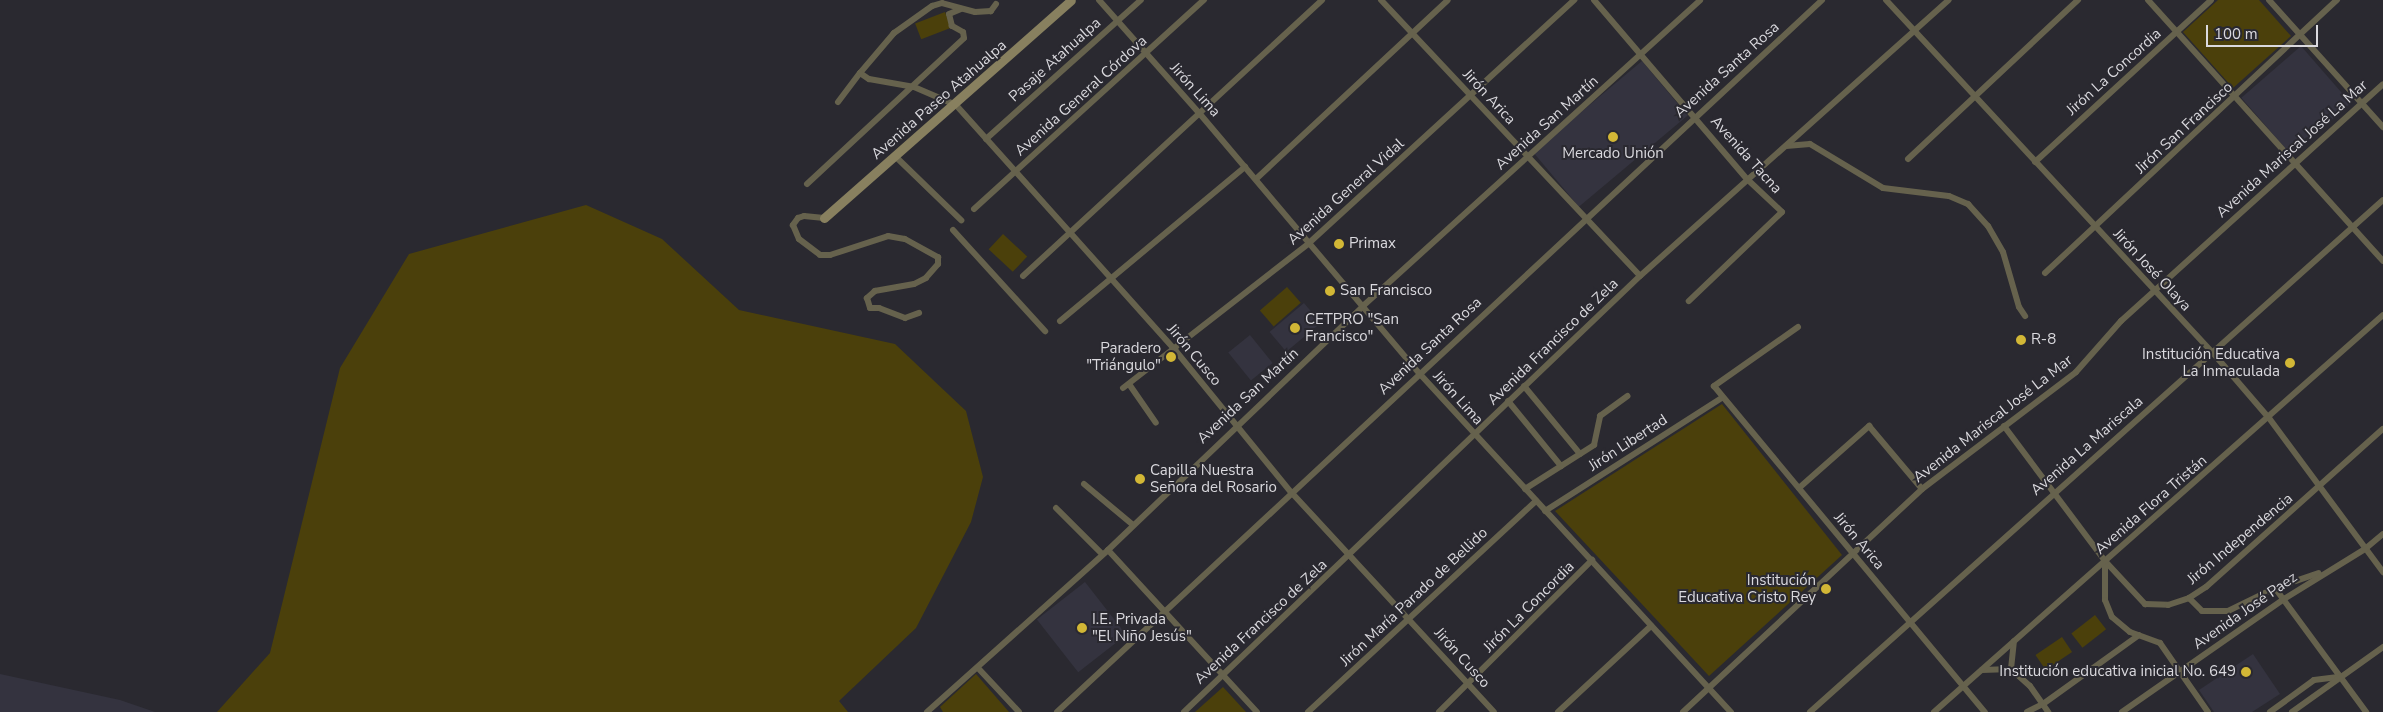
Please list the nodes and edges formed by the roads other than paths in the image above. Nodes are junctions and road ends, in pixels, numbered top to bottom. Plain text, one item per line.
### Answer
1 (1071, 0) edge
2 (1099, 0) edge
3 (1141, 0) edge
4 (1204, 0) edge
5 (1322, 0) edge
6 (1381, 0) edge
7 (1448, 0) edge
8 (1574, 0) edge
9 (1594, 0) edge
10 (1700, 0) edge
11 (1822, 0) edge
12 (1886, 0) edge
13 (1949, 0) edge
14 (2078, 0) edge
15 (2148, 0) edge
16 (2211, 0) edge
17 (2269, 0) edge
18 (2337, 0) edge
19 (996, 4) dead end
20 (962, 8) junction
21 (1117, 22) junction
22 (1914, 31) junction
23 (2176, 32) junction
24 (1412, 33) junction
25 (2301, 35) junction
26 (1146, 54) junction
27 (1641, 54) junction
28 (860, 73) junction
29 (2383, 84) edge
30 (914, 87) junction
31 (1470, 96) junction
32 (1975, 97) junction
33 (2236, 97) junction
34 (838, 102) dead end
35 (2361, 103) junction
36 (956, 105) junction
37 (1200, 114) junction
38 (1695, 117) junction
39 (2383, 127) edge
40 (986, 138) junction
41 (1785, 146) junction
42 (896, 156) junction
43 (1528, 157) junction
44 (1908, 159) dead end
45 (2035, 162) junction
46 (2296, 164) junction
47 (1245, 167) junction
48 (1016, 172) junction
49 (1256, 179) junction
50 (1747, 179) junction
51 (807, 184) dead end
52 (2383, 200) edge
53 (974, 209) dead end
54 (824, 218) joint
55 (1585, 218) junction
56 (961, 220) dead end
57 (2095, 227) junction
58 (2352, 228) junction
59 (953, 230) dead end
60 (1071, 232) junction
61 (1310, 243) junction
62 (2383, 261) edge
63 (2046, 273) dead end
64 (1023, 276) dead end
65 (1640, 276) junction
66 (1112, 279) junction
67 (2155, 291) junction
68 (1689, 301) dead end
69 (1363, 306) junction
70 (919, 313) dead end
71 (2383, 315) edge
72 (2025, 316) dead end
73 (1060, 320) dead end
74 (1798, 327) dead end
75 (1045, 332) dead end
76 (1175, 350) junction
77 (2213, 352) junction
78 (1419, 373) junction
79 (1129, 384) junction
80 (1524, 386) junction
81 (1123, 388) dead end
82 (1628, 396) dead end
83 (1723, 397) junction
84 (1508, 401) junction
85 (2269, 418) junction
86 (1156, 423) dead end
87 (1235, 425) junction
88 (2004, 426) junction
89 (2383, 428) edge
90 (1475, 434) junction
91 (1580, 454) junction
92 (1561, 466) junction
93 (1084, 484) dead end
94 (1799, 488) junction
95 (2319, 488) junction
96 (1525, 489) junction
97 (1922, 489) junction
98 (1292, 492) junction
99 (2054, 492) junction
100 (1536, 501) junction
101 (1056, 508) dead end
102 (1545, 511) junction
103 (1133, 525) junction
104 (2383, 534) edge
105 (2365, 549) junction
106 (1105, 552) junction
107 (1854, 554) junction
108 (1349, 556) junction
109 (1592, 560) junction
110 (2105, 561) junction
111 (2325, 572) junction
112 (2383, 572) edge
113 (2275, 588) junction
114 (2189, 598) junction
115 (2284, 599) junction
116 (1166, 613) junction
117 (1408, 618) junction
118 (1909, 621) junction
119 (1651, 626) junction
120 (2139, 635) junction
121 (2014, 640) junction
122 (2382, 647) edge
123 (978, 668) junction
124 (2011, 669) junction
125 (1981, 670) junction
126 (2180, 671) junction
127 (1223, 676) junction
128 (2341, 677) junction
129 (1469, 685) junction
130 (1963, 685) junction
131 (1709, 688) junction
132 (2043, 704) junction
133 (931, 711) edge
134 (1019, 712) edge
135 (1057, 712) edge
136 (1184, 712) edge
137 (1257, 712) edge
138 (1308, 712) edge
139 (1439, 712) edge
140 (1494, 712) edge
141 (1559, 712) edge
142 (1683, 712) edge
143 (1731, 712) edge
144 (1810, 712) edge
145 (1934, 712) edge
146 (1985, 712) edge
147 (2027, 712) edge
148 (2048, 712) edge
149 (2122, 712) edge
150 (2208, 712) edge
151 (2270, 712) edge
152 (2292, 712) edge
153 (2366, 712) edge

1 - 36 street, Avenida Paseo Atahualpa
2 - 21 street, Jirón Lima
3 - 21 street, Pasaje Atahualpa
4 - 26 street, Avenida General Córdova
5 - 37 street
6 - 24 street, Jirón Arica
7 - 24 street
8 - 31 street, Avenida General Vidal
9 - 27 street, Avenida Tacna
10 - 27 street, Avenida San Martín
11 - 38 street, Avenida Santa Rosa
12 - 22 street, Jirón José Olaya
13 - 22 street, Avenida Francisco de Zela
14 - 32 street
15 - 23 street
16 - 23 street, Jirón La Concordia
17 - 25 street
18 - 25 street, Jirón San Francisco
19 - 20 street
20 - 28 street
20 - 30 street
21 - 26 street, Jirón Lima
21 - 40 street, Pasaje Atahualpa
22 - 32 street, Jirón José Olaya
22 - 41 street, Avenida Francisco de Zela
23 - 33 street
23 - 45 street, Jirón La Concordia
24 - 31 street, Jirón Arica
24 - 49 street
25 - 33 street, Jirón San Francisco
25 - 35 street
26 - 37 street, Jirón Lima
26 - 48 street, Avenida General Córdova
27 - 38 street, Avenida Tacna
27 - 43 street, Avenida San Martín
28 - 30 street, Jirón Cusco
28 - 34 street
29 - 35 street, Avenida Mariscal José La Mar
30 - 36 street, Jirón Cusco
30 - 51 street
31 - 43 street, Jirón Arica
31 - 61 street, Avenida General Vidal
32 - 44 street
32 - 45 street, Jirón José Olaya
33 - 46 street
33 - 57 street, Jirón San Francisco
35 - 39 street
35 - 46 street, Avenida Mariscal José La Mar
36 - 40 street, Jirón Cusco
36 - 42 street, Avenida Paseo Atahualpa
37 - 47 street, Jirón Lima
37 - 60 street
38 - 50 street, Avenida Tacna
38 - 55 street, Avenida Santa Rosa
40 - 48 street, Jirón Cusco
41 - 50 street, Avenida Francisco de Zela
41 - 72 street
42 - 54 street, Avenida Paseo Atahualpa
42 - 56 street
43 - 55 street, Jirón Arica
43 - 69 street, Avenida San Martín
45 - 57 street, Jirón José Olaya
46 - 58 street
46 - 67 street, Avenida Mariscal José La Mar
47 - 49 street, Jirón Lima
47 - 66 street
48 - 53 street, Avenida General Córdova
48 - 60 street, Jirón Cusco
49 - 61 street, Jirón Lima
50 - 65 street, Avenida Francisco de Zela
50 - 68 street, Avenida Tacna
52 - 58 street, Avenida La Mariscala
54 - 70 street
55 - 65 street, Jirón Arica
55 - 78 street, Avenida Santa Rosa
57 - 63 street, Jirón San Francisco
57 - 67 street, Jirón José Olaya
58 - 62 street
58 - 77 street, Avenida La Mariscala
59 - 75 street
60 - 64 street
60 - 66 street, Jirón Cusco
61 - 69 street, Jirón Lima
61 - 76 street, Avenida General Vidal
65 - 80 street, Avenida Francisco de Zela
66 - 73 street
66 - 76 street, Jirón Cusco
67 - 77 street, Jirón José Olaya
67 - 88 street, Avenida Mariscal José La Mar
69 - 78 street, Jirón Lima
69 - 87 street, Avenida San Martín
71 - 85 street, Avenida Flora Tristán
74 - 83 street, Jirón Arica
76 - 79 street, Avenida General Vidal
76 - 87 street, Jirón Cusco
77 - 85 street, Jirón José Olaya
77 - 99 street, Avenida La Mariscala
78 - 90 street, Jirón Lima
78 - 98 street, Avenida Santa Rosa
79 - 81 street, Avenida General Vidal
79 - 86 street
80 - 84 street, Avenida Francisco de Zela
80 - 91 street
82 - 91 street
83 - 94 street, Jirón Arica
83 - 102 street, Jirón Libertad
84 - 90 street, Avenida Francisco de Zela
84 - 92 street
85 - 95 street, Jirón José Olaya
85 - 110 street, Avenida Flora Tristán
87 - 98 street, Jirón Cusco
87 - 103 street, Avenida San Martín
88 - 97 street, Avenida Mariscal José La Mar
88 - 99 street, Jirón Independencia
89 - 95 street, Jirón Independencia
90 - 96 street, Jirón Lima
90 - 108 street, Avenida Francisco de Zela
91 - 92 street
92 - 96 street
93 - 103 street
94 - 97 street
94 - 107 street, Jirón Arica
95 - 105 street, Jirón José Olaya
95 - 114 street, Jirón Independencia
96 - 100 street, Jirón Lima
97 - 107 street, Avenida Mariscal José La Mar
98 - 108 street, Jirón Cusco
98 - 116 street, Avenida Santa Rosa
99 - 110 street, Jirón Independencia
99 - 118 street, Avenida La Mariscala
100 - 102 street, Jirón Lima
100 - 117 street, Jirón María Parado de Bellido
101 - 106 street
102 - 109 street, Jirón Lima
103 - 106 street, Avenida San Martín
104 - 105 street, Avenida José Paez
105 - 111 street, Avenida José Paez
105 - 112 street, Jirón José Olaya
106 - 116 street
106 - 123 street, Avenida San Martín
107 - 118 street, Jirón Arica
107 - 131 street, Avenida Mariscal José La Mar
108 - 117 street, Jirón Cusco
108 - 127 street, Avenida Francisco de Zela
109 - 119 street, Jirón Lima
109 - 129 street, Jirón La Concordia
110 - 114 street, Jirón Independencia
110 - 120 street
110 - 121 street, Avenida Flora Tristán
111 - 113 street
111 - 115 street, Avenida José Paez
113 - 114 street
113 - 115 street
115 - 126 street, Avenida José Paez
115 - 128 street
116 - 127 street
116 - 135 street, Avenida Santa Rosa
117 - 129 street, Jirón Cusco
117 - 138 street, Jirón María Parado de Bellido
118 - 130 street, Jirón Arica
118 - 144 street, Avenida La Mariscala
119 - 131 street, Jirón Lima
119 - 141 street
120 - 126 street
120 - 132 street
121 - 124 street
121 - 125 street, Avenida Flora Tristán
122 - 128 street
123 - 133 street, Avenida San Martín
123 - 134 street
124 - 125 street
124 - 132 street
125 - 130 street, Avenida Flora Tristán
126 - 149 street, Avenida José Paez
126 - 150 street
127 - 136 street, Avenida Francisco de Zela
127 - 137 street
128 - 151 street
128 - 152 street
128 - 153 street
129 - 139 street, Jirón La Concordia
129 - 140 street, Jirón Cusco
130 - 145 street, Avenida Flora Tristán
130 - 146 street, Jirón Arica
131 - 142 street, Avenida Mariscal José La Mar
131 - 143 street, Jirón Lima
132 - 147 street
132 - 148 street

